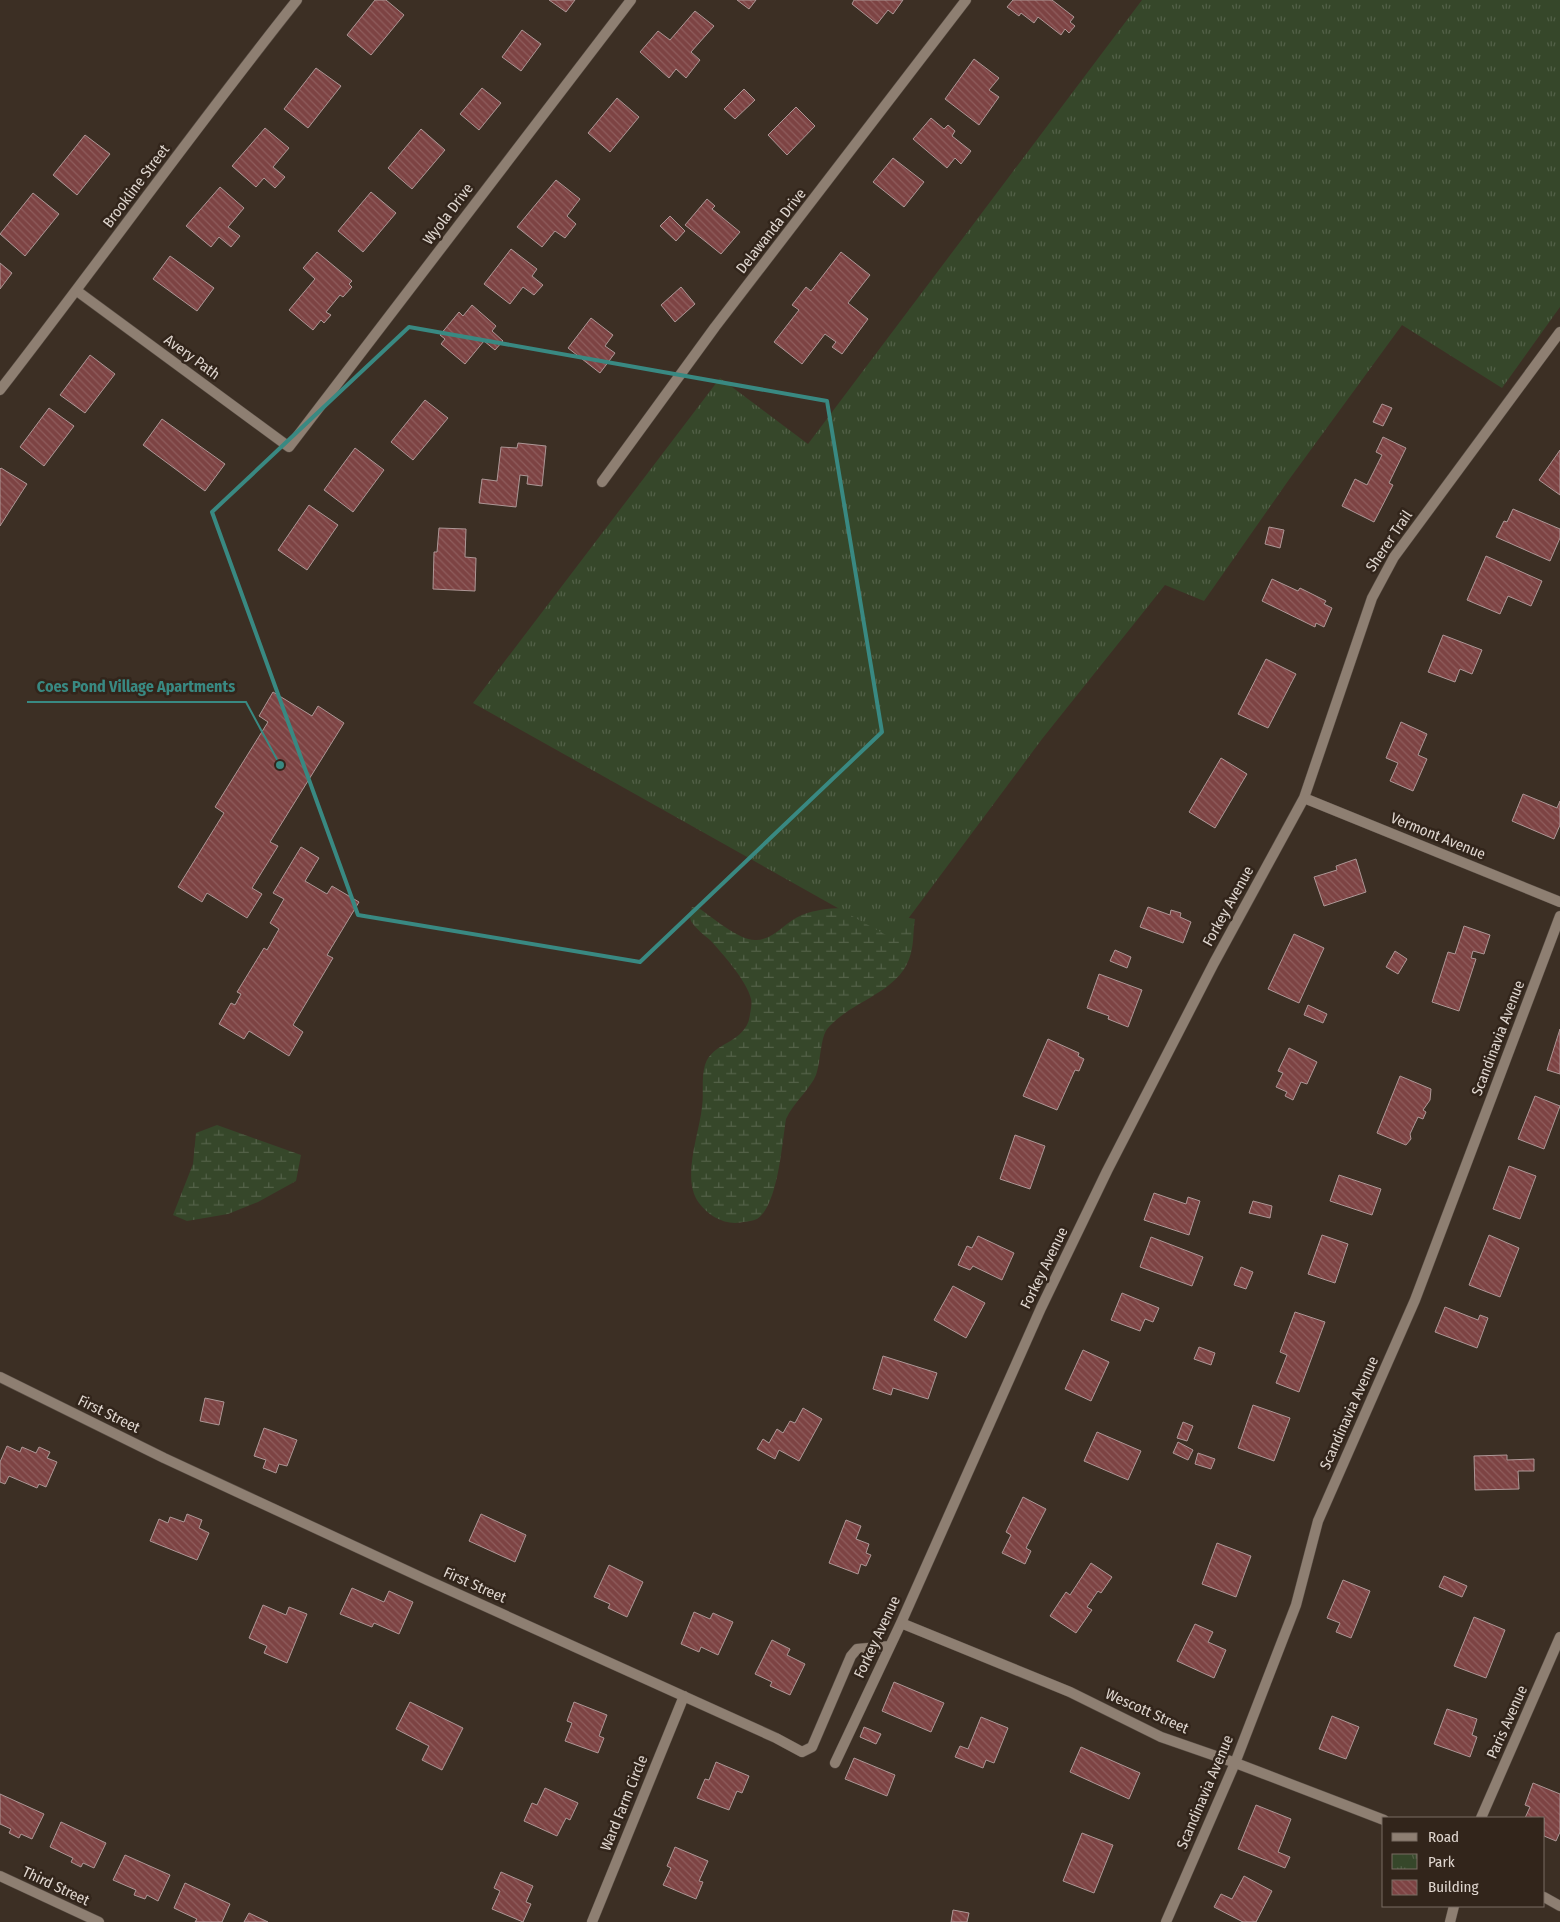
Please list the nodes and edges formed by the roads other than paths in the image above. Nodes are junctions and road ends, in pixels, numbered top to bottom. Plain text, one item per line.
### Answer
1 (297, 0) edge
2 (631, 0) edge
3 (966, 0) edge
4 (77, 291) junction
5 (1560, 332) edge
6 (0, 390) edge
7 (289, 447) joint
8 (602, 482) dead end
9 (1304, 798) junction
10 (1560, 902) edge
11 (1560, 916) edge
12 (0, 1377) edge
13 (901, 1623) junction
14 (1560, 1637) edge
15 (890, 1646) junction
16 (684, 1696) junction
17 (835, 1763) dead end
18 (1235, 1763) junction
19 (1481, 1817) edge
20 (1382, 1819) edge
21 (0, 1876) edge
22 (1545, 1898) edge
23 (1560, 1906) edge
24 (1454, 1907) edge
25 (98, 1922) edge
26 (592, 1922) edge
27 (1166, 1922) edge
28 (1450, 1922) edge

1 - 4 street, Brookline Street
2 - 7 street, Wyola Drive
3 - 8 street, Delawanda Drive
4 - 6 street, Brookline Street
4 - 7 street, Avery Path
5 - 9 street, Sherer Trail
9 - 10 street, Vermont Avenue
9 - 13 street, Forkey Avenue
11 - 18 street, Scandinavia Avenue
12 - 16 street, First Street
13 - 15 street, Forkey Avenue
13 - 18 street, Wescott Street
14 - 19 street, Paris Avenue
15 - 16 street, First Street
15 - 17 street, Forkey Avenue
16 - 26 street, Ward Farm Circle
18 - 20 street, Wescott Street
18 - 27 street, Scandinavia Avenue
21 - 25 street, Third Street
22 - 23 street
24 - 28 street

